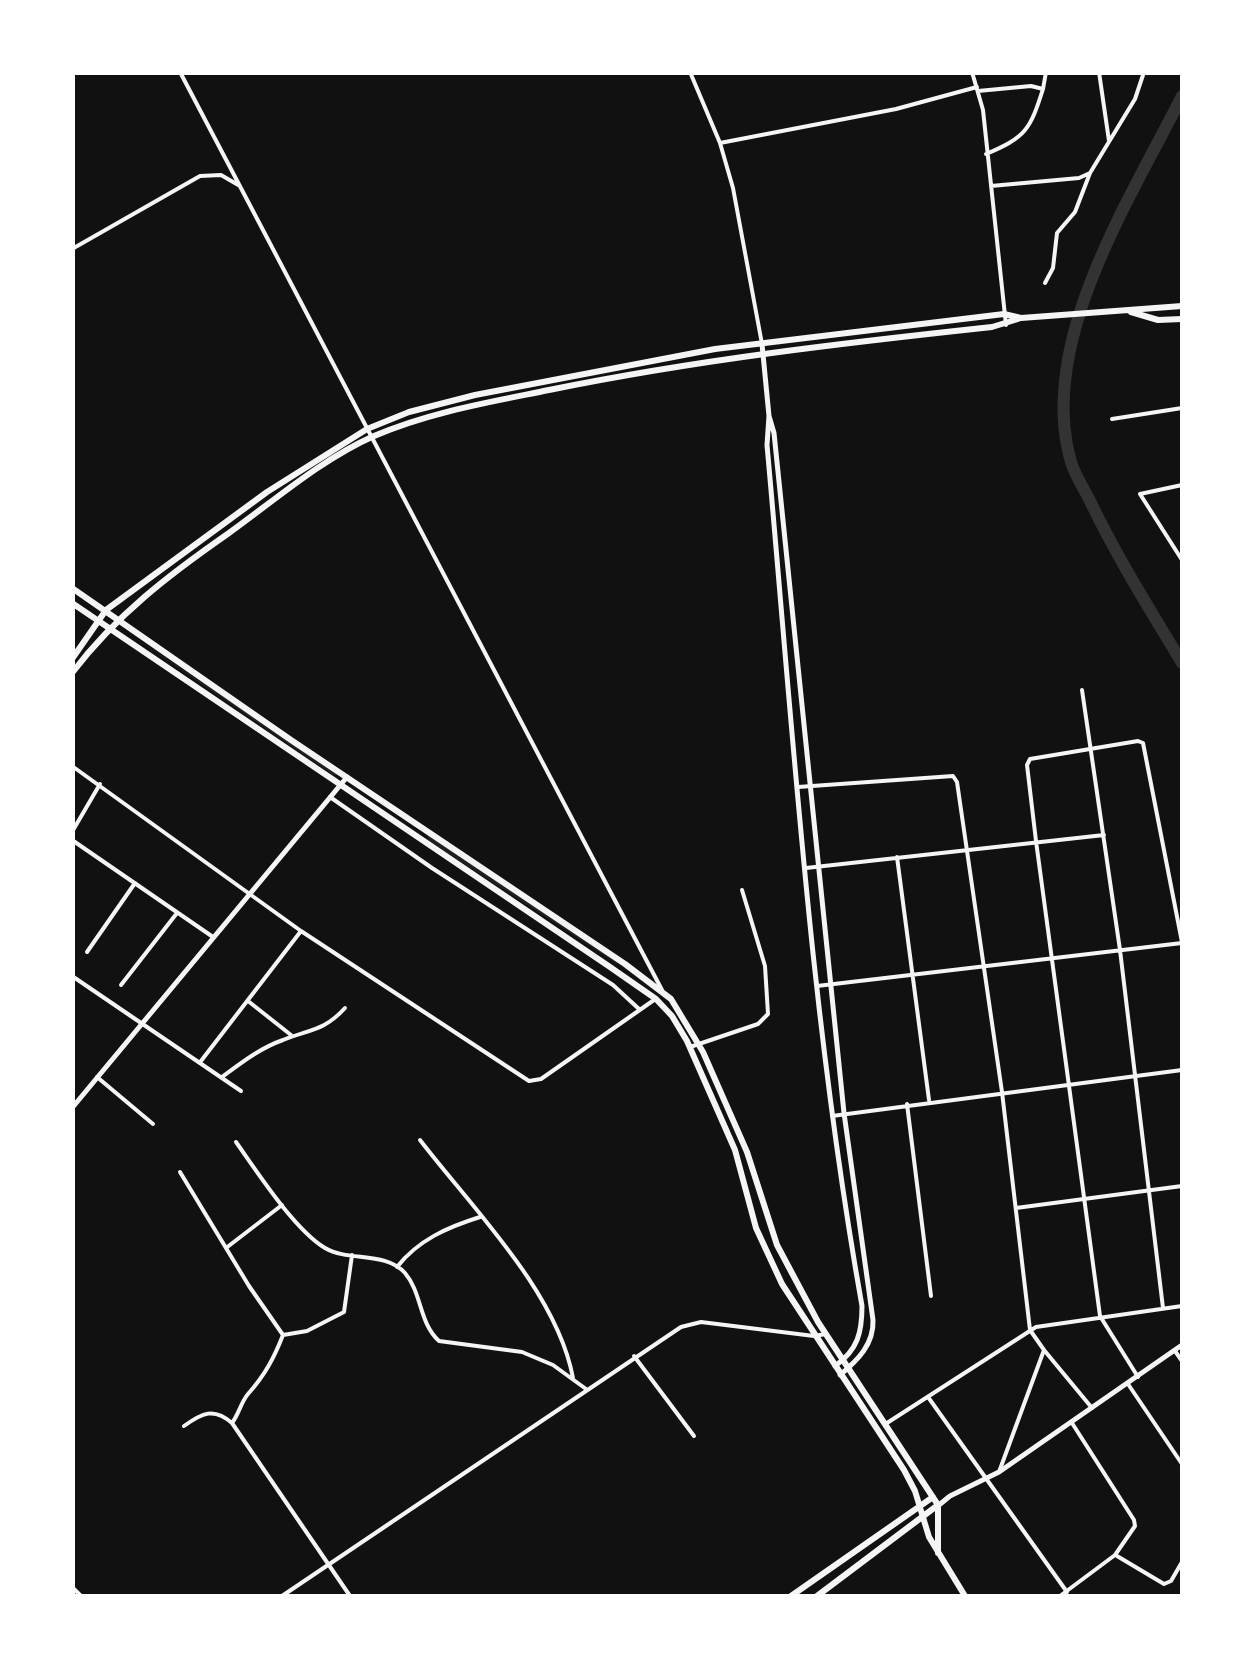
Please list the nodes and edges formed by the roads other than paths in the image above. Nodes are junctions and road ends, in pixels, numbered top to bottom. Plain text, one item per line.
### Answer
1 (180, 72) edge
2 (690, 72) edge
3 (972, 72) edge
4 (1046, 72) edge
5 (1099, 72) edge
6 (1144, 72) edge
7 (978, 89) junction
8 (1043, 89) junction
9 (1109, 141) junction
10 (720, 143) junction
11 (986, 154) junction
12 (1090, 173) junction
13 (1075, 178) junction
14 (990, 186) junction
15 (244, 188) junction
16 (1084, 189) junction
17 (72, 248) edge
18 (1046, 283) dead end
19 (1182, 306) edge
20 (1130, 311) junction
21 (1004, 314) junction
22 (1022, 318) junction
23 (1182, 319) edge
24 (1006, 324) junction
25 (762, 348) junction
26 (650, 365) junction
27 (1182, 408) edge
28 (768, 416) junction
29 (1112, 419) dead end
30 (367, 429) junction
31 (371, 437) junction
32 (1182, 485) edge
33 (1182, 560) edge
34 (72, 588) edge
35 (72, 603) edge
36 (106, 610) junction
37 (98, 621) junction
38 (122, 621) junction
39 (111, 630) junction
40 (72, 659) edge
41 (72, 673) edge
42 (1082, 690) dead end
43 (1090, 750) junction
44 (72, 766) edge
45 (346, 776) junction
46 (100, 784) junction
47 (340, 786) junction
48 (810, 786) junction
49 (798, 787) junction
50 (330, 797) junction
51 (420, 825) junction
52 (72, 832) edge
53 (413, 835) junction
54 (1104, 835) junction
55 (72, 840) edge
56 (1036, 841) junction
57 (966, 850) junction
58 (897, 857) junction
59 (819, 866) junction
60 (806, 868) junction
61 (135, 883) junction
62 (742, 890) dead end
63 (249, 894) junction
64 (177, 912) junction
65 (301, 932) junction
66 (214, 938) junction
67 (1182, 942) edge
68 (1120, 950) junction
69 (87, 952) dead end
70 (1052, 958) junction
71 (983, 967) junction
72 (911, 975) junction
73 (72, 976) edge
74 (121, 985) dead end
75 (830, 985) junction
76 (817, 986) junction
77 (664, 992) junction
78 (656, 999) junction
79 (248, 1001) junction
80 (345, 1008) dead end
81 (640, 1010) junction
82 (142, 1022) junction
83 (293, 1037) junction
84 (694, 1046) junction
85 (201, 1061) junction
86 (1182, 1070) edge
87 (1136, 1076) junction
88 (97, 1077) junction
89 (222, 1077) junction
90 (1068, 1083) junction
91 (242, 1092) dead end
92 (1002, 1092) junction
93 (929, 1101) junction
94 (906, 1104) junction
95 (72, 1108) edge
96 (844, 1114) junction
97 (832, 1116) junction
98 (154, 1124) dead end
99 (420, 1140) dead end
100 (236, 1142) dead end
101 (1182, 1186) edge
102 (1149, 1191) junction
103 (1084, 1199) junction
104 (282, 1205) junction
105 (1016, 1208) junction
106 (480, 1216) junction
107 (226, 1248) junction
108 (352, 1256) junction
109 (783, 1257) junction
110 (772, 1262) junction
111 (397, 1267) junction
112 (931, 1296) dead end
113 (1182, 1306) edge
114 (1163, 1308) junction
115 (1100, 1316) junction
116 (1030, 1330) junction
117 (826, 1334) junction
118 (283, 1335) junction
119 (814, 1336) junction
120 (1182, 1346) edge
121 (1044, 1350) junction
122 (1175, 1351) junction
123 (634, 1356) junction
124 (843, 1360) junction
125 (1182, 1361) edge
126 (834, 1366) junction
127 (849, 1368) junction
128 (840, 1374) junction
129 (1138, 1377) junction
130 (573, 1378) junction
131 (1128, 1384) junction
132 (586, 1389) junction
133 (928, 1397) junction
134 (1092, 1408) junction
135 (1071, 1421) junction
136 (232, 1424) junction
137 (887, 1424) junction
138 (184, 1426) dead end
139 (880, 1430) junction
140 (694, 1436) dead end
141 (1182, 1464) edge
142 (1000, 1472) junction
143 (987, 1479) junction
144 (932, 1496) junction
145 (950, 1496) junction
146 (920, 1504) junction
147 (938, 1506) junction
148 (922, 1516) junction
149 (938, 1554) junction
150 (1116, 1555) junction
151 (1182, 1562) edge
152 (326, 1565) junction
153 (72, 1587) edge
154 (1067, 1592) junction
155 (81, 1596) edge
156 (282, 1596) edge
157 (350, 1596) edge
158 (790, 1596) edge
159 (817, 1596) edge
160 (965, 1596) edge
161 (1060, 1596) edge

1 - 15 street
2 - 10 street
3 - 7 street
4 - 8 street
5 - 9 street
6 - 9 street
7 - 8 street
7 - 10 street
7 - 11 street
8 - 11 street
9 - 12 street
10 - 25 street
11 - 14 street
12 - 13 street
12 - 16 street
13 - 14 street
13 - 16 street
14 - 21 street
15 - 17 street
15 - 30 street
16 - 18 street
19 - 20 main road
20 - 22 main road
20 - 23 main road
21 - 22 main road
21 - 24 street
21 - 25 main road
22 - 24 main road
24 - 25 main road
25 - 26 main road
25 - 28 street
26 - 30 main road
26 - 31 main road
27 - 29 street
28 - 48 street
28 - 49 street
30 - 31 street
30 - 36 main road
31 - 38 main road
31 - 77 street
32 - 33 street
34 - 36 main road
35 - 37 main road
36 - 37 main road
36 - 38 main road
37 - 39 main road
37 - 40 main road
38 - 39 main road
38 - 45 main road
39 - 41 main road
39 - 47 main road
42 - 43 street
43 - 54 street
43 - 56 street
43 - 67 street
44 - 46 street
45 - 47 street
45 - 51 main road
46 - 52 street
46 - 63 street
47 - 50 street
47 - 53 main road
48 - 49 street
48 - 57 street
48 - 59 street
49 - 60 street
50 - 63 street
50 - 81 street
51 - 53 main road
51 - 77 main road
53 - 78 main road
54 - 56 street
54 - 68 street
55 - 61 street
56 - 57 street
56 - 70 street
57 - 58 street
57 - 71 street
58 - 59 street
58 - 72 street
59 - 60 street
59 - 75 street
60 - 76 street
61 - 64 street
61 - 69 street
62 - 84 street
63 - 65 street
63 - 66 street
64 - 66 street
64 - 74 street
65 - 79 street
65 - 81 street
66 - 82 street
67 - 68 street
68 - 70 street
68 - 87 street
70 - 71 street
70 - 90 street
71 - 72 street
71 - 92 street
72 - 75 street
72 - 93 street
73 - 82 street
75 - 76 street
75 - 96 street
76 - 97 street
77 - 78 street
77 - 84 main road
78 - 81 street
78 - 84 main road
79 - 83 street
79 - 85 street
80 - 83 street
82 - 85 street
82 - 88 street
83 - 89 street
84 - 109 main road
84 - 110 main road
85 - 89 street
86 - 87 street
87 - 90 street
87 - 102 street
88 - 95 street
88 - 98 street
89 - 91 street
90 - 92 street
90 - 103 street
92 - 93 street
92 - 105 street
93 - 94 street
94 - 96 street
94 - 112 street
96 - 97 street
96 - 127 street
97 - 124 street
99 - 106 street
100 - 104 street
101 - 102 street
102 - 103 street
102 - 114 street
103 - 105 street
103 - 115 street
104 - 107 street
104 - 108 street
105 - 116 street
106 - 111 street
106 - 130 street
107 - 107 street
107 - 118 street
108 - 111 street
108 - 118 street
109 - 110 main road
109 - 117 main road
110 - 119 main road
111 - 130 street
113 - 114 street
114 - 115 street
115 - 116 street
115 - 129 street
116 - 121 street
116 - 133 street
117 - 119 street
117 - 124 main road
118 - 136 street
119 - 123 street
119 - 126 main road
120 - 122 street
121 - 134 street
121 - 142 street
122 - 125 street
122 - 129 street
123 - 132 street
123 - 140 street
124 - 126 street
124 - 127 main road
126 - 128 main road
127 - 128 street
127 - 137 main road
128 - 139 main road
129 - 131 street
130 - 132 street
131 - 134 street
131 - 141 street
132 - 152 street
133 - 137 street
133 - 143 street
134 - 135 street
135 - 142 street
135 - 150 street
136 - 138 street
136 - 152 street
137 - 139 street
137 - 144 main road
139 - 146 main road
142 - 143 street
143 - 145 street
143 - 154 street
144 - 145 street
144 - 146 main road
144 - 147 main road
145 - 147 street
146 - 148 main road
146 - 158 main road
147 - 148 main road
147 - 149 main road
148 - 149 main road
148 - 159 main road
149 - 160 main road
150 - 151 street
150 - 154 street
152 - 156 street
152 - 157 street
153 - 155 street
154 - 161 street

